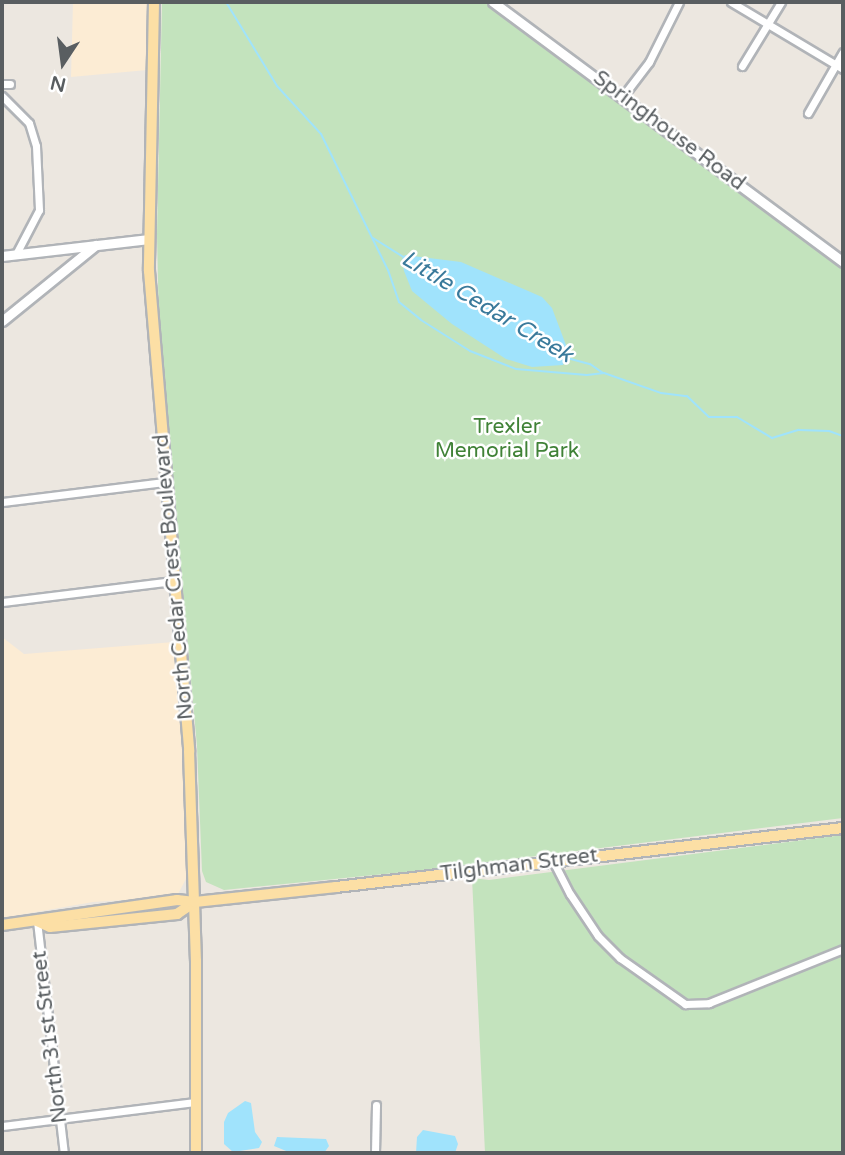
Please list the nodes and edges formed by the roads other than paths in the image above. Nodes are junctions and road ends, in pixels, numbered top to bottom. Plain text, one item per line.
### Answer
1 (154, 2) edge
2 (493, 2) edge
3 (679, 2) edge
4 (731, 2) edge
5 (781, 2) edge
6 (767, 24) junction
7 (843, 52) edge
8 (836, 65) junction
9 (742, 66) dead end
10 (843, 69) edge
11 (2, 96) edge
12 (623, 96) junction
13 (808, 113) dead end
14 (149, 239) junction
15 (98, 244) junction
16 (55, 249) junction
17 (16, 254) junction
18 (2, 256) edge
19 (76, 261) junction
20 (843, 262) edge
21 (2, 321) edge
22 (165, 482) junction
23 (2, 502) edge
24 (174, 581) junction
25 (2, 602) edge
26 (843, 828) edge
27 (553, 861) junction
28 (195, 902) junction
29 (37, 921) junction
30 (2, 925) edge
31 (843, 949) edge
32 (196, 1102) junction
33 (376, 1105) dead end
34 (60, 1120) junction
35 (2, 1126) edge
36 (64, 1153) edge
37 (196, 1153) edge
38 (375, 1153) edge

1 - 14 main road, North Cedar Crest Boulevard
2 - 12 street, Springhouse Road
3 - 12 street
4 - 6 street
5 - 6 street
6 - 8 street
6 - 9 street
7 - 8 street
8 - 10 street
8 - 13 street
11 - 17 street
12 - 20 street, Springhouse Road
14 - 15 street
14 - 22 main road, North Cedar Crest Boulevard
15 - 16 street
15 - 19 street
16 - 17 street
16 - 19 street
17 - 18 street
19 - 21 street
22 - 23 street
22 - 24 main road, North Cedar Crest Boulevard
24 - 25 street
24 - 28 main road, North Cedar Crest Boulevard
26 - 27 main road, Tilghman Street
27 - 28 main road, Tilghman Street
27 - 31 street
28 - 29 main road, Tilghman Street
28 - 32 main road, North Cedar Crest Boulevard
29 - 30 main road, Tilghman Street
29 - 34 street, North 31st Street
32 - 34 street
32 - 37 main road, North Cedar Crest Boulevard
33 - 38 street
34 - 35 street
34 - 36 street, North 31st Street

